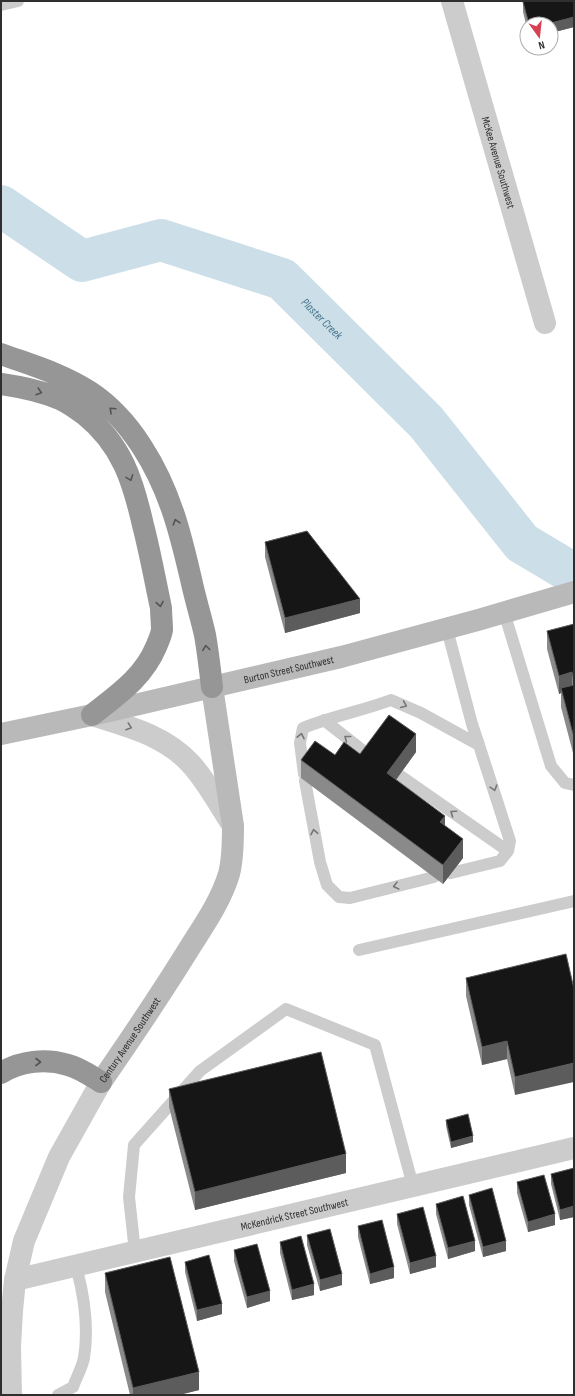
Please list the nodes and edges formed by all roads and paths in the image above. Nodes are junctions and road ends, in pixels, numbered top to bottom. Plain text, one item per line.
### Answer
1 (18, 1) edge
2 (452, 1) edge
3 (1, 5) edge
4 (545, 324) dead end
5 (1, 354) edge
6 (1, 384) edge
7 (564, 595) edge
8 (504, 612) junction
9 (447, 629) junction
10 (212, 686) junction
11 (92, 715) junction
12 (324, 720) junction
13 (1, 734) edge
14 (479, 745) junction
15 (371, 757) edge
16 (399, 775) edge
17 (574, 785) edge
18 (233, 826) junction
19 (508, 851) junction
20 (451, 873) edge
21 (434, 877) edge
22 (574, 901) edge
23 (359, 950) dead end
24 (1, 1073) edge
25 (101, 1082) junction
26 (574, 1148) edge
27 (413, 1186) junction
28 (135, 1252) junction
29 (76, 1266) junction
30 (15, 1280) junction
31 (11, 1395) edge
32 (58, 1395) edge

1 - 3 lane
2 - 4 street, McKee Avenue Southwest
10 -> 5 highway
6 -> 11 highway
7 - 8 main road, Burton Street Southwest
8 - 9 main road, Burton Street Southwest
8 - 17 lane
9 - 10 main road, Burton Street Southwest
9 - 14 lane
10 - 11 main road, Burton Street Southwest
10 - 18 main road, Century Avenue Southwest
11 - 13 main road, Burton Street Southwest
11 -> 18 street
12 -> 14 lane
15 -> 12 lane
21 -> 12 lane
14 -> 19 lane
19 -> 16 lane
18 - 25 main road, Century Avenue Southwest
19 - 20 lane
22 - 23 lane
24 -> 25 highway
25 - 30 street, Century Avenue Southwest
26 - 27 street, McKendrick Street Southwest
27 - 28 street, McKendrick Street Southwest
27 - 28 lane
28 - 29 street, McKendrick Street Southwest
29 - 30 street, McKendrick Street Southwest
29 - 32 lane
30 - 31 street, Century Avenue Southwest

